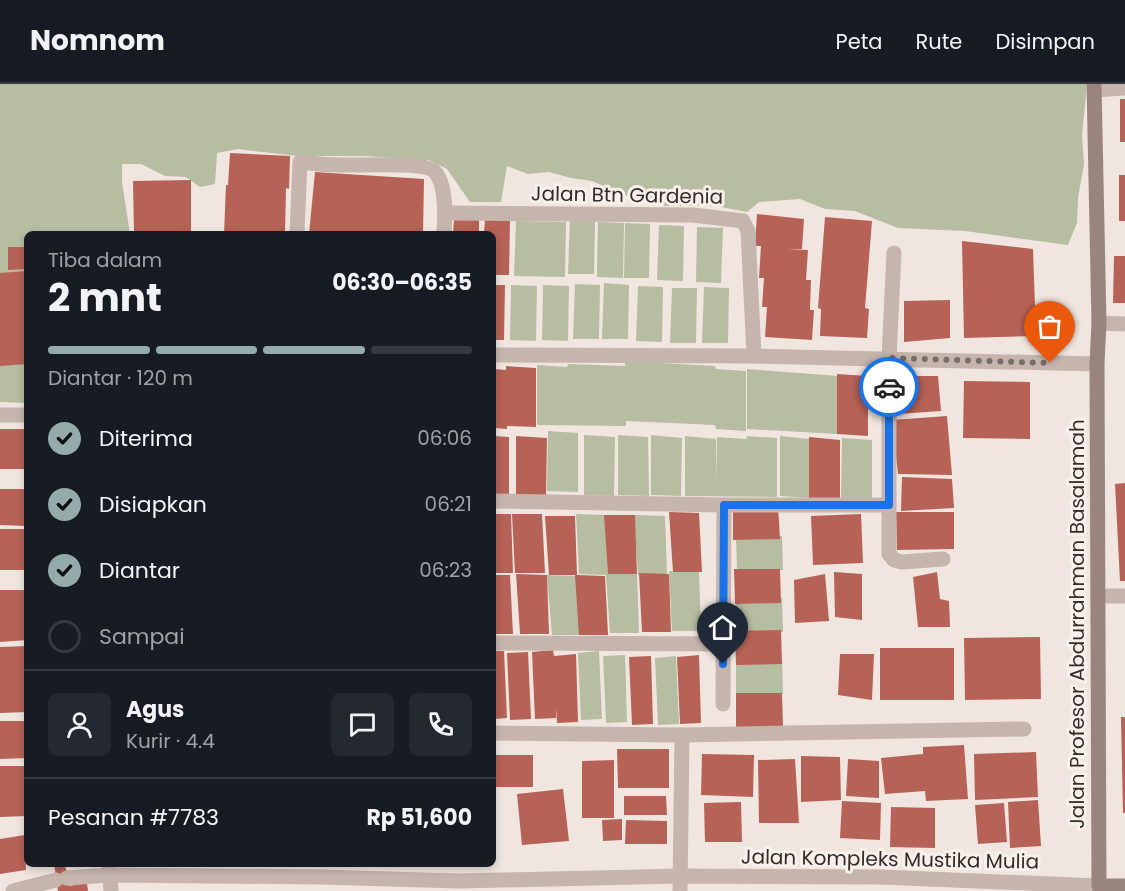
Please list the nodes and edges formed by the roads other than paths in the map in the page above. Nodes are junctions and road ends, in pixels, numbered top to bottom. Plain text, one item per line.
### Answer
1 (1094, 87) edge
2 (1125, 88) edge
3 (446, 213) junction
4 (297, 231) edge
5 (444, 231) edge
6 (894, 253) dead end
7 (1099, 323) junction
8 (1125, 324) edge
9 (496, 355) edge
10 (754, 356) junction
11 (889, 358) junction
12 (1096, 364) junction
13 (0, 414) edge
14 (24, 416) edge
15 (496, 501) edge
16 (724, 505) junction
17 (889, 505) junction
18 (943, 558) dead end
19 (1098, 596) junction
20 (1125, 596) edge
21 (496, 643) edge
22 (723, 644) junction
23 (723, 704) dead end
24 (1024, 729) dead end
25 (496, 733) edge
26 (682, 735) junction
27 (109, 870) edge
28 (321, 870) edge
29 (680, 884) edge
30 (815, 884) edge
31 (881, 884) edge
32 (459, 886) edge
33 (1099, 886) junction
34 (1125, 886) edge
35 (13, 891) edge
36 (111, 891) edge

1 - 2 street
1 - 7 main road, Jalan Profesor Abdurrahman Basalamah
3 - 4 street
3 - 5 street
3 - 10 street, Jalan Btn Gardenia
6 - 11 street
7 - 8 street
7 - 12 main road, Jalan Profesor Abdurrahman Basalamah
9 - 10 street
10 - 11 street
11 - 12 street
11 - 17 street
12 - 19 main road, Jalan Profesor Abdurrahman Basalamah
13 - 14 street
15 - 16 street
16 - 17 street
16 - 22 street
17 - 18 street
19 - 20 street
19 - 33 main road, Jalan Profesor Abdurrahman Basalamah
21 - 22 street
22 - 23 street
24 - 26 street
25 - 26 street
26 - 29 street
27 - 28 street, Jalan Kompleks Mustika Mulia
27 - 35 street, Jalan Kompleks Mustika Mulia
27 - 36 street
28 - 32 street, Jalan Kompleks Mustika Mulia
29 - 30 street, Jalan Kompleks Mustika Mulia
29 - 32 street, Jalan Kompleks Mustika Mulia
30 - 31 street, Jalan Kompleks Mustika Mulia
31 - 33 street, Jalan Kompleks Mustika Mulia
33 - 34 main road

